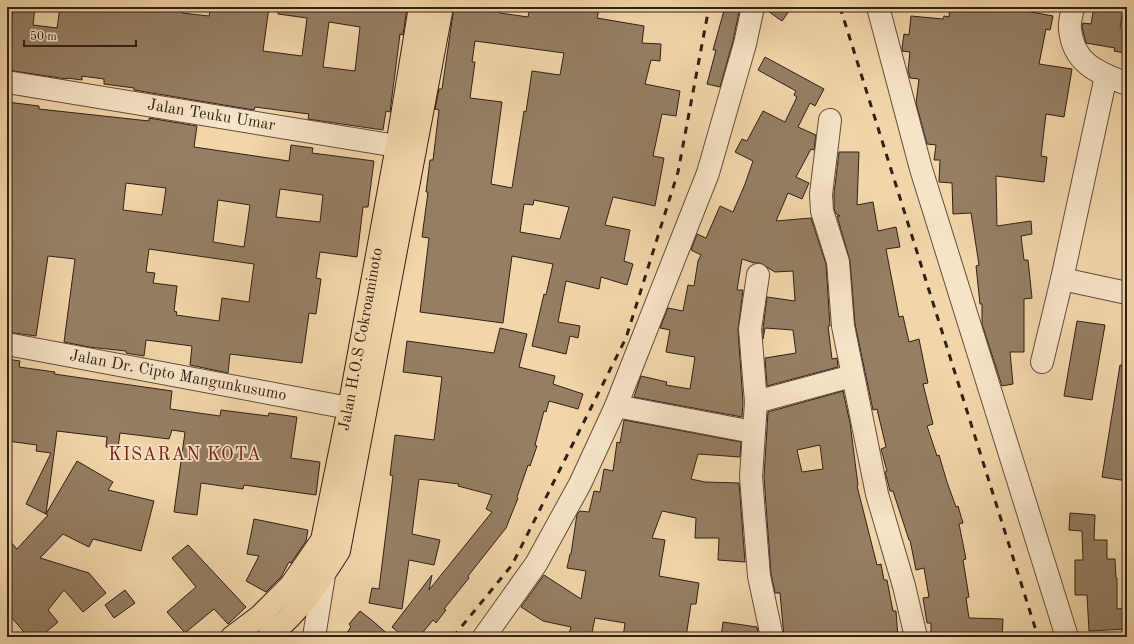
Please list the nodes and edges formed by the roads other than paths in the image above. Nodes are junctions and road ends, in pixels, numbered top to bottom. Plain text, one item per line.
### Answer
1 (420, 7) edge
2 (442, 7) edge
3 (752, 7) edge
4 (878, 7) edge
5 (1072, 7) edge
6 (1106, 76) junction
7 (7, 82) edge
8 (1127, 84) edge
9 (830, 120) dead end
10 (406, 148) junction
11 (758, 275) dead end
12 (1062, 279) junction
13 (1127, 293) edge
14 (7, 344) edge
15 (1042, 362) dead end
16 (852, 376) junction
17 (756, 402) junction
18 (616, 406) junction
19 (349, 408) junction
20 (753, 432) junction
21 (322, 540) junction
22 (324, 575) junction
23 (260, 616) junction
24 (276, 635) edge
25 (232, 637) edge
26 (314, 637) edge
27 (484, 637) edge
28 (772, 637) edge
29 (916, 637) edge
30 (1066, 637) edge

1 - 10 main road, Jalan H.O.S Cokroaminoto
2 - 10 main road, Jalan H.O.S Cokroaminoto
3 - 18 street
4 - 30 street
5 - 6 street
6 - 8 street
6 - 12 street
7 - 10 street, Jalan Teuku Umar
9 - 16 street
10 - 19 main road, Jalan H.O.S Cokroaminoto
10 - 22 main road, Jalan H.O.S Cokroaminoto
11 - 17 street
12 - 13 street
12 - 15 street
14 - 19 street, Jalan Dr. Cipto Mangunkusumo
16 - 17 street
16 - 29 street
17 - 20 street
18 - 20 street
18 - 27 street
19 - 21 main road, Jalan H.O.S Cokroaminoto
20 - 28 street
21 - 22 street
21 - 23 main road, Jalan H.O.S Cokroaminoto
22 - 24 main road, Jalan H.O.S Cokroaminoto
22 - 26 street
23 - 24 street
23 - 25 main road, Jalan H.O.S Cokroaminoto

